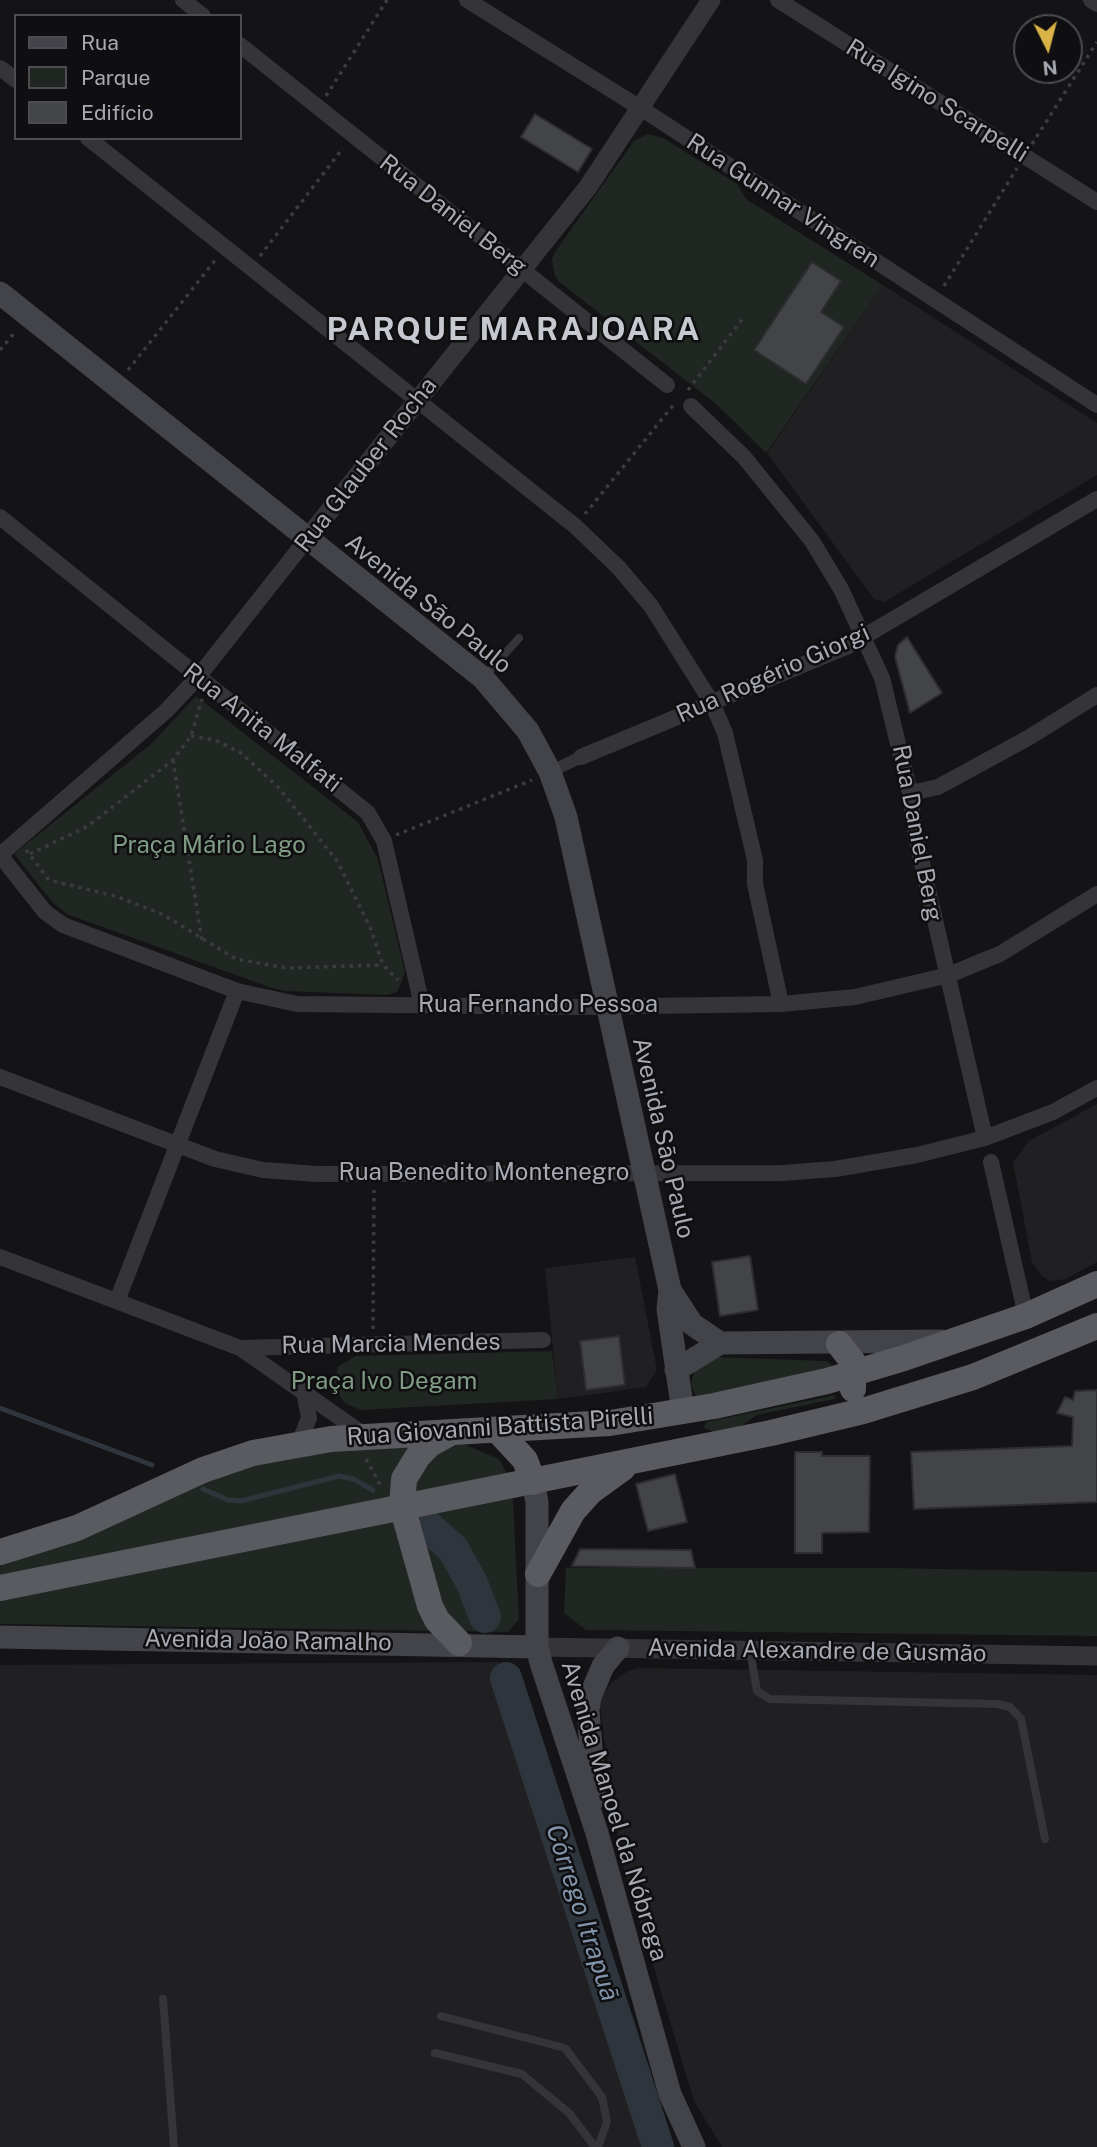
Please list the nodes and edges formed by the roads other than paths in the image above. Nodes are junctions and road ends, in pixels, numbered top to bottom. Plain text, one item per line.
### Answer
1 (183, 0) edge
2 (467, 0) edge
3 (711, 0) edge
4 (778, 0) edge
5 (1091, 0) edge
6 (1097, 4) edge
7 (200, 14) edge
8 (242, 48) edge
9 (642, 109) junction
10 (90, 140) edge
11 (1097, 202) edge
12 (522, 269) junction
13 (0, 293) edge
14 (667, 384) dead end
15 (416, 401) junction
16 (1097, 405) edge
17 (691, 406) dead end
18 (1097, 499) edge
19 (0, 517) edge
20 (307, 539) junction
21 (863, 637) junction
22 (519, 638) dead end
23 (198, 677) junction
24 (483, 678) junction
25 (1097, 695) edge
26 (712, 703) junction
27 (581, 757) joint
28 (550, 772) junction
29 (910, 793) junction
30 (0, 855) edge
31 (1097, 894) edge
32 (949, 975) junction
33 (237, 991) junction
34 (781, 1004) junction
35 (422, 1005) junction
36 (607, 1006) junction
37 (0, 1077) edge
38 (1097, 1088) edge
39 (985, 1138) junction
40 (177, 1145) junction
41 (991, 1162) joint
42 (643, 1172) junction
43 (0, 1257) edge
44 (1097, 1283) edge
45 (670, 1290) junction
46 (117, 1301) junction
47 (1026, 1316) junction
48 (1097, 1326) edge
49 (543, 1340) dead end
50 (958, 1341) junction
51 (720, 1343) junction
52 (839, 1344) junction
53 (240, 1348) junction
54 (676, 1370) junction
55 (855, 1373) junction
56 (304, 1391) junction
57 (683, 1412) junction
58 (498, 1431) junction
59 (452, 1432) junction
60 (771, 1433) junction
61 (362, 1437) junction
62 (299, 1443) junction
63 (709, 1446) junction
64 (629, 1464) junction
65 (533, 1482) junction
66 (403, 1498) junction
67 (0, 1552) edge
68 (538, 1574) junction
69 (0, 1588) edge
70 (0, 1637) edge
71 (460, 1643) junction
72 (537, 1647) junction
73 (618, 1648) junction
74 (750, 1650) junction
75 (1097, 1656) edge
76 (597, 1833) junction
77 (1045, 1839) dead end
78 (163, 1999) dead end
79 (441, 2016) dead end
80 (435, 2053) dead end
81 (174, 2147) edge
82 (597, 2147) edge
83 (694, 2147) edge

1 - 7 street
2 - 9 street, Rua Gunnar Vingren
3 - 9 street, Rua Glauber Rocha
4 - 11 street, Rua Igino Scarpelli
5 - 6 street
8 - 12 street, Rua Daniel Berg
9 - 12 street, Rua Glauber Rocha
9 - 16 street, Rua Gunnar Vingren
10 - 15 street
12 - 14 street, Rua Daniel Berg
12 - 15 street, Rua Glauber Rocha
13 - 20 main road, Avenida São Paulo
15 - 20 street, Rua Glauber Rocha
15 - 26 street
17 - 21 street, Rua Daniel Berg
18 - 21 street, Rua Rogério Giorgi
19 - 23 street, Rua Anita Malfati
20 - 23 street, Rua Glauber Rocha
20 - 24 main road, Avenida São Paulo
21 - 26 street, Rua Rogério Giorgi
21 - 29 street, Rua Daniel Berg
22 - 24 lane
23 - 30 street, Rua Glauber Rocha
23 - 35 street, Rua Anita Malfati
24 - 28 main road, Avenida São Paulo
25 - 29 street
26 - 27 street, Rua Rogério Giorgi
26 - 34 street
27 - 28 street, Rua Rogério Giorgi
28 - 36 main road, Avenida São Paulo
29 - 32 street, Rua Daniel Berg
30 - 33 street, Rua Fernando Pessoa
31 - 32 street, Rua Fernando Pessoa
32 - 34 street, Rua Fernando Pessoa
32 - 39 street, Rua Daniel Berg
33 - 35 street, Rua Fernando Pessoa
33 - 40 street
34 - 36 street, Rua Fernando Pessoa
35 - 36 street, Rua Fernando Pessoa
36 - 42 main road, Avenida São Paulo
37 - 40 street, Rua Benedito Montenegro
38 - 39 street, Rua Benedito Montenegro
39 - 41 street, Rua Daniel Berg
39 - 42 street, Rua Benedito Montenegro
40 - 42 street, Rua Benedito Montenegro
40 - 46 street
41 - 47 street, Rua Daniel Berg
42 - 45 main road, Avenida São Paulo
43 - 46 street
44 - 47 highway, Rua Giovanni Battista Pirelli
45 - 51 main road, Avenida São Paulo
45 - 54 main road, Avenida São Paulo
46 - 53 street
47 - 50 highway, Rua Giovanni Battista Pirelli
48 - 60 highway, Rua Giovanni Battista Pirelli
49 - 53 street, Rua Marcia Mendes
50 - 52 main road
50 - 55 highway, Rua Giovanni Battista Pirelli
51 - 52 main road
51 - 54 main road
52 - 55 highway
53 - 56 street
54 - 57 main road, Avenida São Paulo
55 - 57 highway, Rua Giovanni Battista Pirelli
55 - 60 highway
56 - 61 street
56 - 62 street
57 - 58 highway, Rua Giovanni Battista Pirelli
57 - 63 highway
58 - 59 highway, Rua Giovanni Battista Pirelli
58 - 65 highway
59 - 61 highway, Rua Giovanni Battista Pirelli
59 - 66 highway
60 - 63 highway, Rua Giovanni Battista Pirelli
61 - 62 highway, Rua Giovanni Battista Pirelli
62 - 67 highway, Rua Giovanni Battista Pirelli
63 - 64 highway, Rua Giovanni Battista Pirelli
64 - 65 highway, Rua Giovanni Battista Pirelli
64 - 68 highway
65 - 66 highway, Rua Giovanni Battista Pirelli
65 - 68 main road, Avenida Manoel da Nóbrega
66 - 69 highway
66 - 71 highway
68 - 72 main road, Avenida Manoel da Nóbrega
70 - 71 main road, Avenida João Ramalho
71 - 72 main road, Avenida João Ramalho
72 - 73 street, Avenida Alexandre de Gusmão
72 - 76 main road, Avenida Manoel da Nóbrega
73 - 74 street, Avenida Alexandre de Gusmão
73 - 76 main road
74 - 75 street, Avenida Alexandre de Gusmão
74 - 77 lane
76 - 83 main road, Avenida Manoel da Nóbrega
78 - 81 lane
79 - 82 lane
80 - 82 lane

